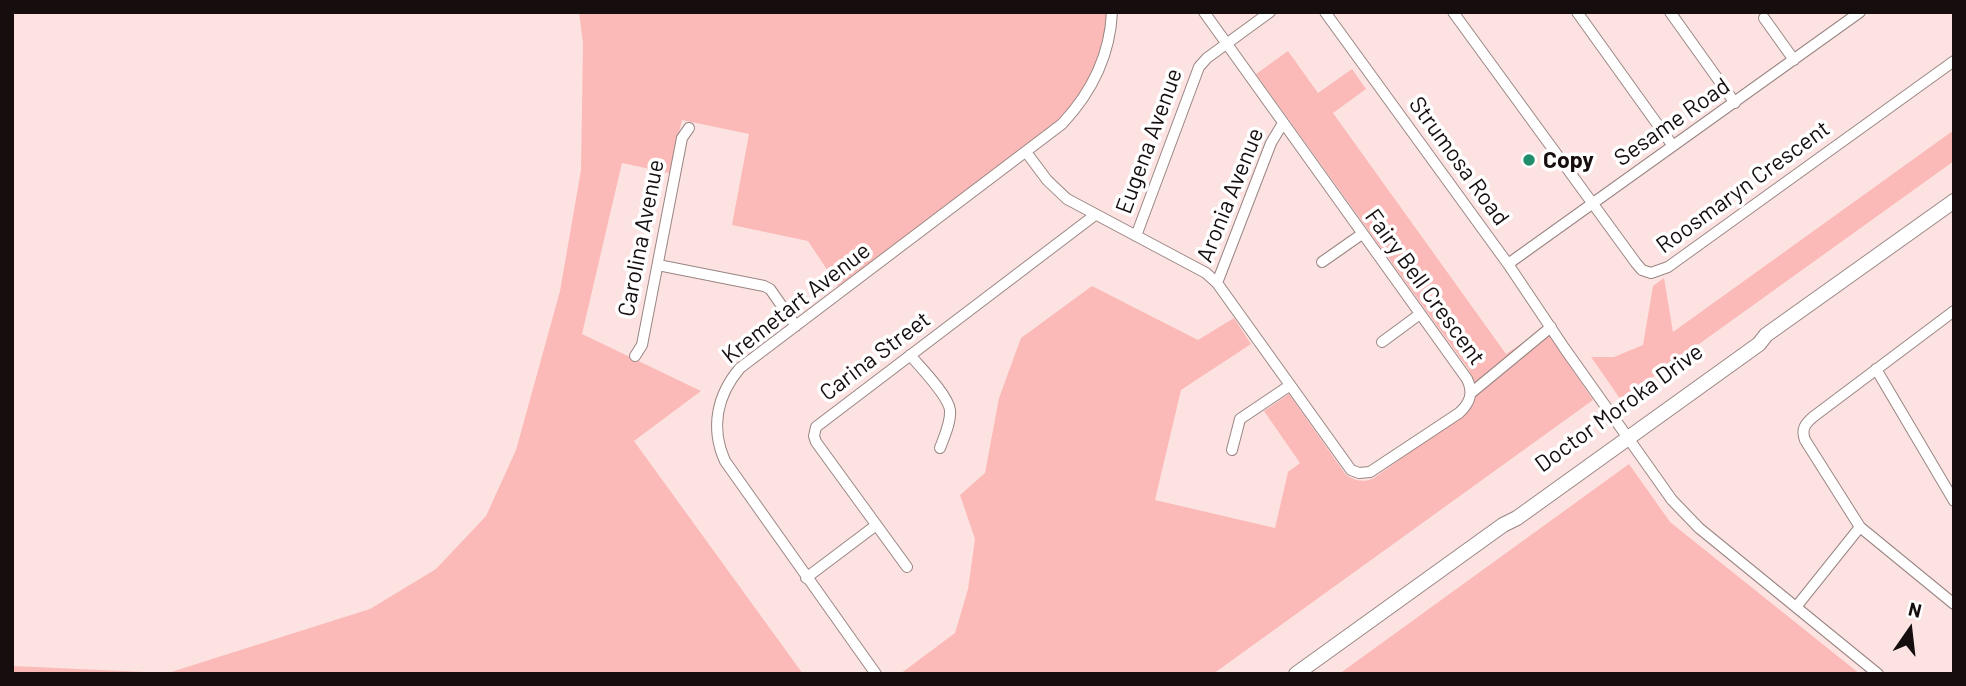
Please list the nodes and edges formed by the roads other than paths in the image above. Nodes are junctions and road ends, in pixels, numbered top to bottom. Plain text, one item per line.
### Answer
1 (1112, 12) edge
2 (1204, 12) edge
3 (1270, 12) edge
4 (1325, 12) edge
5 (1453, 12) edge
6 (1577, 12) edge
7 (1670, 12) edge
8 (1854, 14) edge
9 (1764, 18) dead end
10 (1226, 44) junction
11 (1794, 60) junction
12 (1954, 61) edge
13 (1735, 103) junction
14 (1283, 123) junction
15 (689, 128) dead end
16 (1673, 146) junction
17 (1026, 152) junction
18 (1954, 201) edge
19 (1593, 204) junction
20 (1095, 215) junction
21 (1362, 234) junction
22 (1136, 236) junction
23 (1322, 262) dead end
24 (1508, 264) junction
25 (659, 265) junction
26 (1217, 283) junction
27 (1954, 311) edge
28 (1420, 314) junction
29 (796, 326) junction
30 (1554, 331) junction
31 (1382, 342) dead end
32 (910, 355) junction
33 (635, 356) dead end
34 (1876, 369) junction
35 (1289, 386) junction
36 (1471, 393) junction
37 (1629, 435) junction
38 (940, 448) dead end
39 (1232, 450) dead end
40 (1954, 501) edge
41 (875, 526) junction
42 (1860, 527) junction
43 (907, 567) dead end
44 (806, 578) junction
45 (1953, 601) edge
46 (1796, 607) junction
47 (876, 674) edge
48 (1296, 674) edge
49 (1878, 674) edge

1 - 17 street, Kremetart Avenue
2 - 10 street, Fairy Bell Crescent
3 - 10 street, Eugena Avenue
4 - 24 street, Strumosa Road
5 - 19 street, Roosmaryn Crescent
6 - 16 street
7 - 13 street
8 - 11 street, Sesame Road
9 - 11 street
10 - 14 street, Fairy Bell Crescent
10 - 22 street, Eugena Avenue
11 - 13 street, Sesame Road
12 - 19 street, Roosmaryn Crescent
13 - 16 street, Sesame Road
14 - 21 street, Fairy Bell Crescent
14 - 26 street, Aronia Avenue
15 - 25 street, Carolina Avenue
16 - 19 street, Sesame Road
17 - 20 street, Fairy Bell Crescent
17 - 29 street, Kremetart Avenue
18 - 37 main road, Doctor Moroka Drive
19 - 24 street, Sesame Road
20 - 22 street, Fairy Bell Crescent
20 - 32 street, Carina Street
21 - 23 street
21 - 28 street, Fairy Bell Crescent
22 - 26 street, Fairy Bell Crescent
24 - 30 street, Strumosa Road
25 - 29 street
25 - 33 street, Carolina Avenue
26 - 35 street, Fairy Bell Crescent
27 - 34 street
28 - 31 street
28 - 36 street, Fairy Bell Crescent
29 - 44 street, Kremetart Avenue
30 - 36 street
30 - 37 street, Strumosa Road
32 - 38 street
32 - 41 street, Carina Street
34 - 40 street
34 - 42 street
35 - 36 street, Fairy Bell Crescent
35 - 39 street
37 - 46 street, Strumosa Road
37 - 48 main road, Doctor Moroka Drive
41 - 43 street, Carina Street
41 - 44 street
42 - 45 street
42 - 46 street
44 - 47 street, Kremetart Avenue
46 - 49 street, Strumosa Road

